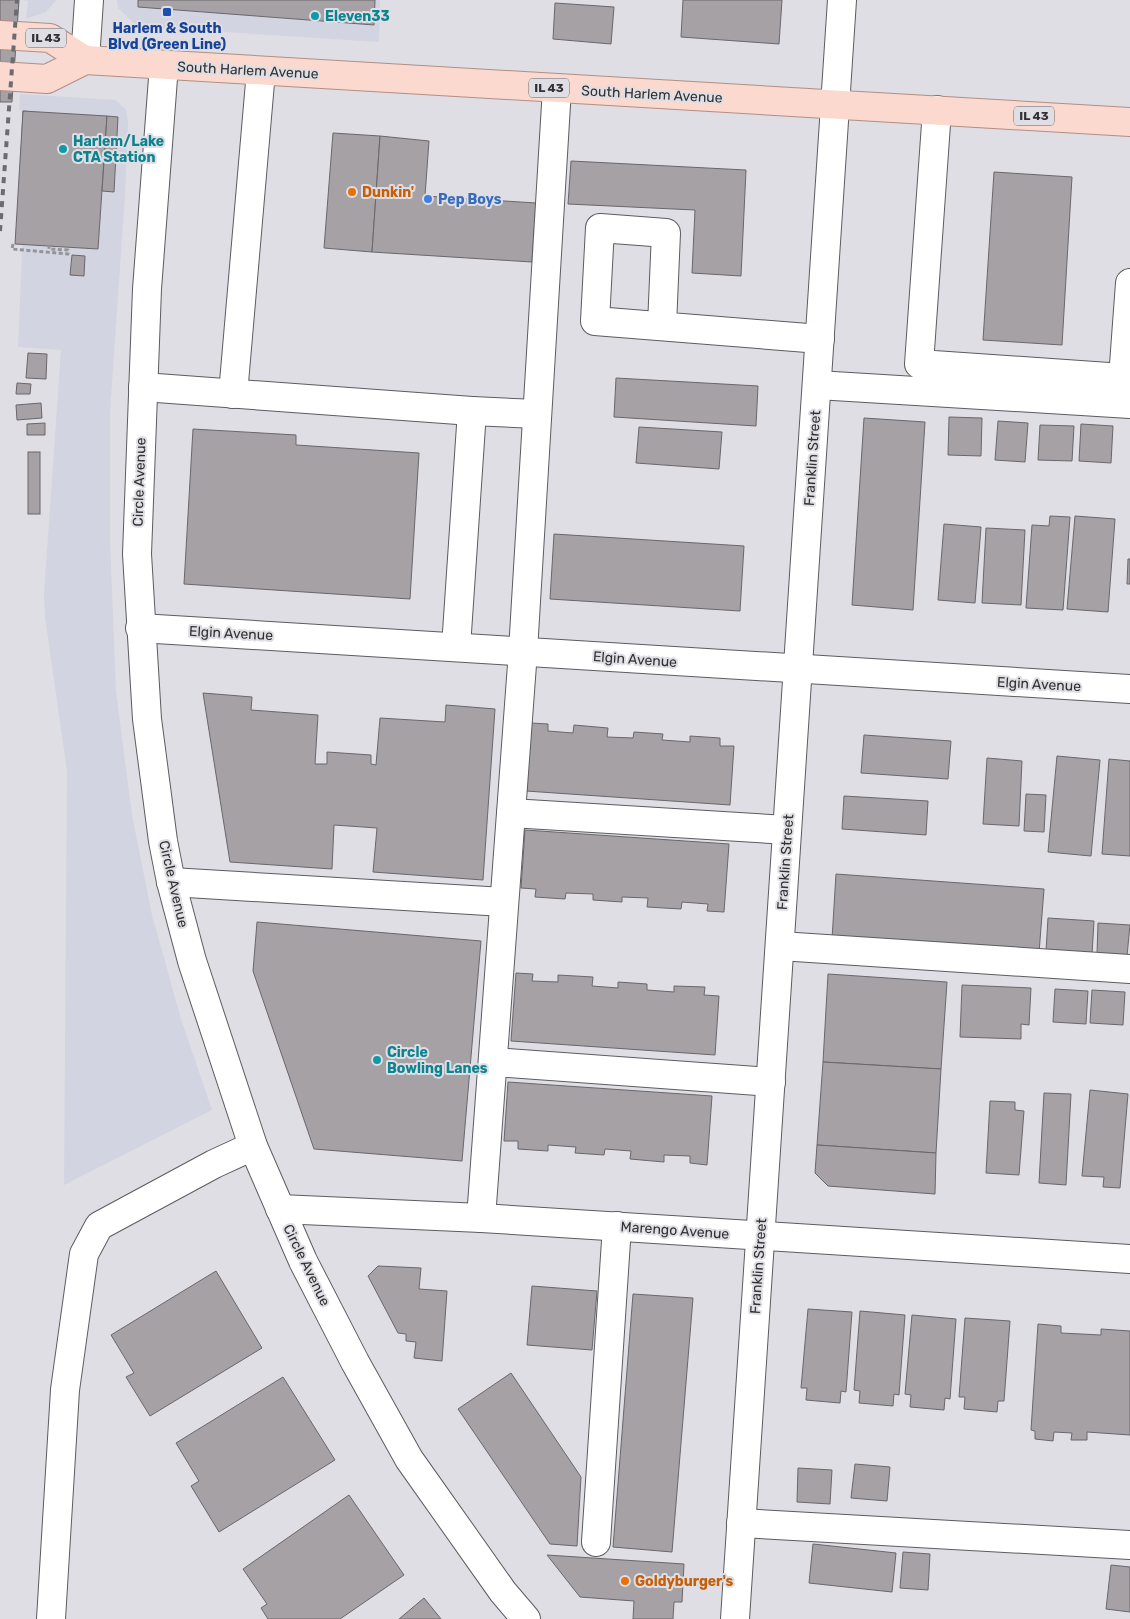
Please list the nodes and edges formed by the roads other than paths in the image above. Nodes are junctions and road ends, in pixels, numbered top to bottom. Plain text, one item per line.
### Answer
1 (89, 0) edge
2 (842, 0) edge
3 (0, 35) edge
4 (85, 60) junction
5 (164, 65) junction
6 (262, 71) junction
7 (0, 76) edge
8 (557, 88) junction
9 (836, 104) junction
10 (938, 110) junction
11 (1130, 122) edge
12 (1130, 283) edge
13 (662, 325) dead end
14 (820, 339) junction
15 (817, 385) junction
16 (143, 387) junction
17 (233, 394) junction
18 (1130, 404) edge
19 (472, 411) junction
20 (537, 414) junction
21 (140, 628) junction
22 (456, 647) junction
23 (523, 651) junction
24 (798, 669) junction
25 (1130, 689) edge
26 (511, 813) junction
27 (787, 830) junction
28 (171, 882) junction
29 (504, 902) junction
30 (780, 946) junction
31 (1130, 969) edge
32 (493, 1062) junction
33 (770, 1082) junction
34 (253, 1146) junction
35 (280, 1209) junction
36 (481, 1218) junction
37 (617, 1226) junction
38 (760, 1236) junction
39 (1130, 1259) edge
40 (741, 1523) junction
41 (596, 1542) dead end
42 (1130, 1545) edge
43 (52, 1619) edge
44 (526, 1619) edge
45 (735, 1619) edge

1 - 4 street
2 - 9 street, Franklin Street
3 - 4 main road, South Harlem Avenue / IL 43
4 - 5 main road, South Harlem Avenue / IL 43
4 - 7 main road, South Harlem Avenue / IL 43
5 - 6 main road, South Harlem Avenue / IL 43
5 - 16 street, Circle Avenue
6 - 8 main road, South Harlem Avenue / IL 43
6 - 17 street
8 - 9 main road, South Harlem Avenue / IL 43
8 - 20 street
9 - 10 main road, South Harlem Avenue / IL 43
9 - 14 street, Franklin Street
10 - 11 main road, South Harlem Avenue / IL 43
10 - 12 street
13 - 14 street
14 - 15 street, Franklin Street
15 - 18 street
15 - 24 street, Franklin Street
16 - 17 street
16 - 21 street, Circle Avenue
17 - 19 street
19 - 20 street
19 - 22 street
20 - 23 street
21 - 22 street, Elgin Avenue
21 - 28 street, Circle Avenue
22 - 23 street, Elgin Avenue
23 - 24 street, Elgin Avenue
23 - 26 street
24 - 25 street, Elgin Avenue
24 - 27 street, Franklin Street
26 - 27 street
26 - 29 street
27 - 30 street, Franklin Street
28 - 29 street
28 - 34 street, Circle Avenue
29 - 32 street
30 - 31 street
30 - 33 street, Franklin Street
32 - 33 street
32 - 36 street
33 - 38 street, Franklin Street
34 - 35 street, Circle Avenue
34 - 43 street
35 - 36 street, Marengo Avenue
35 - 44 street, Circle Avenue
36 - 37 street, Marengo Avenue
37 - 38 street, Marengo Avenue
37 - 41 street
38 - 39 street, Marengo Avenue
38 - 40 street, Franklin Street
40 - 42 street
40 - 45 street, Franklin Street

